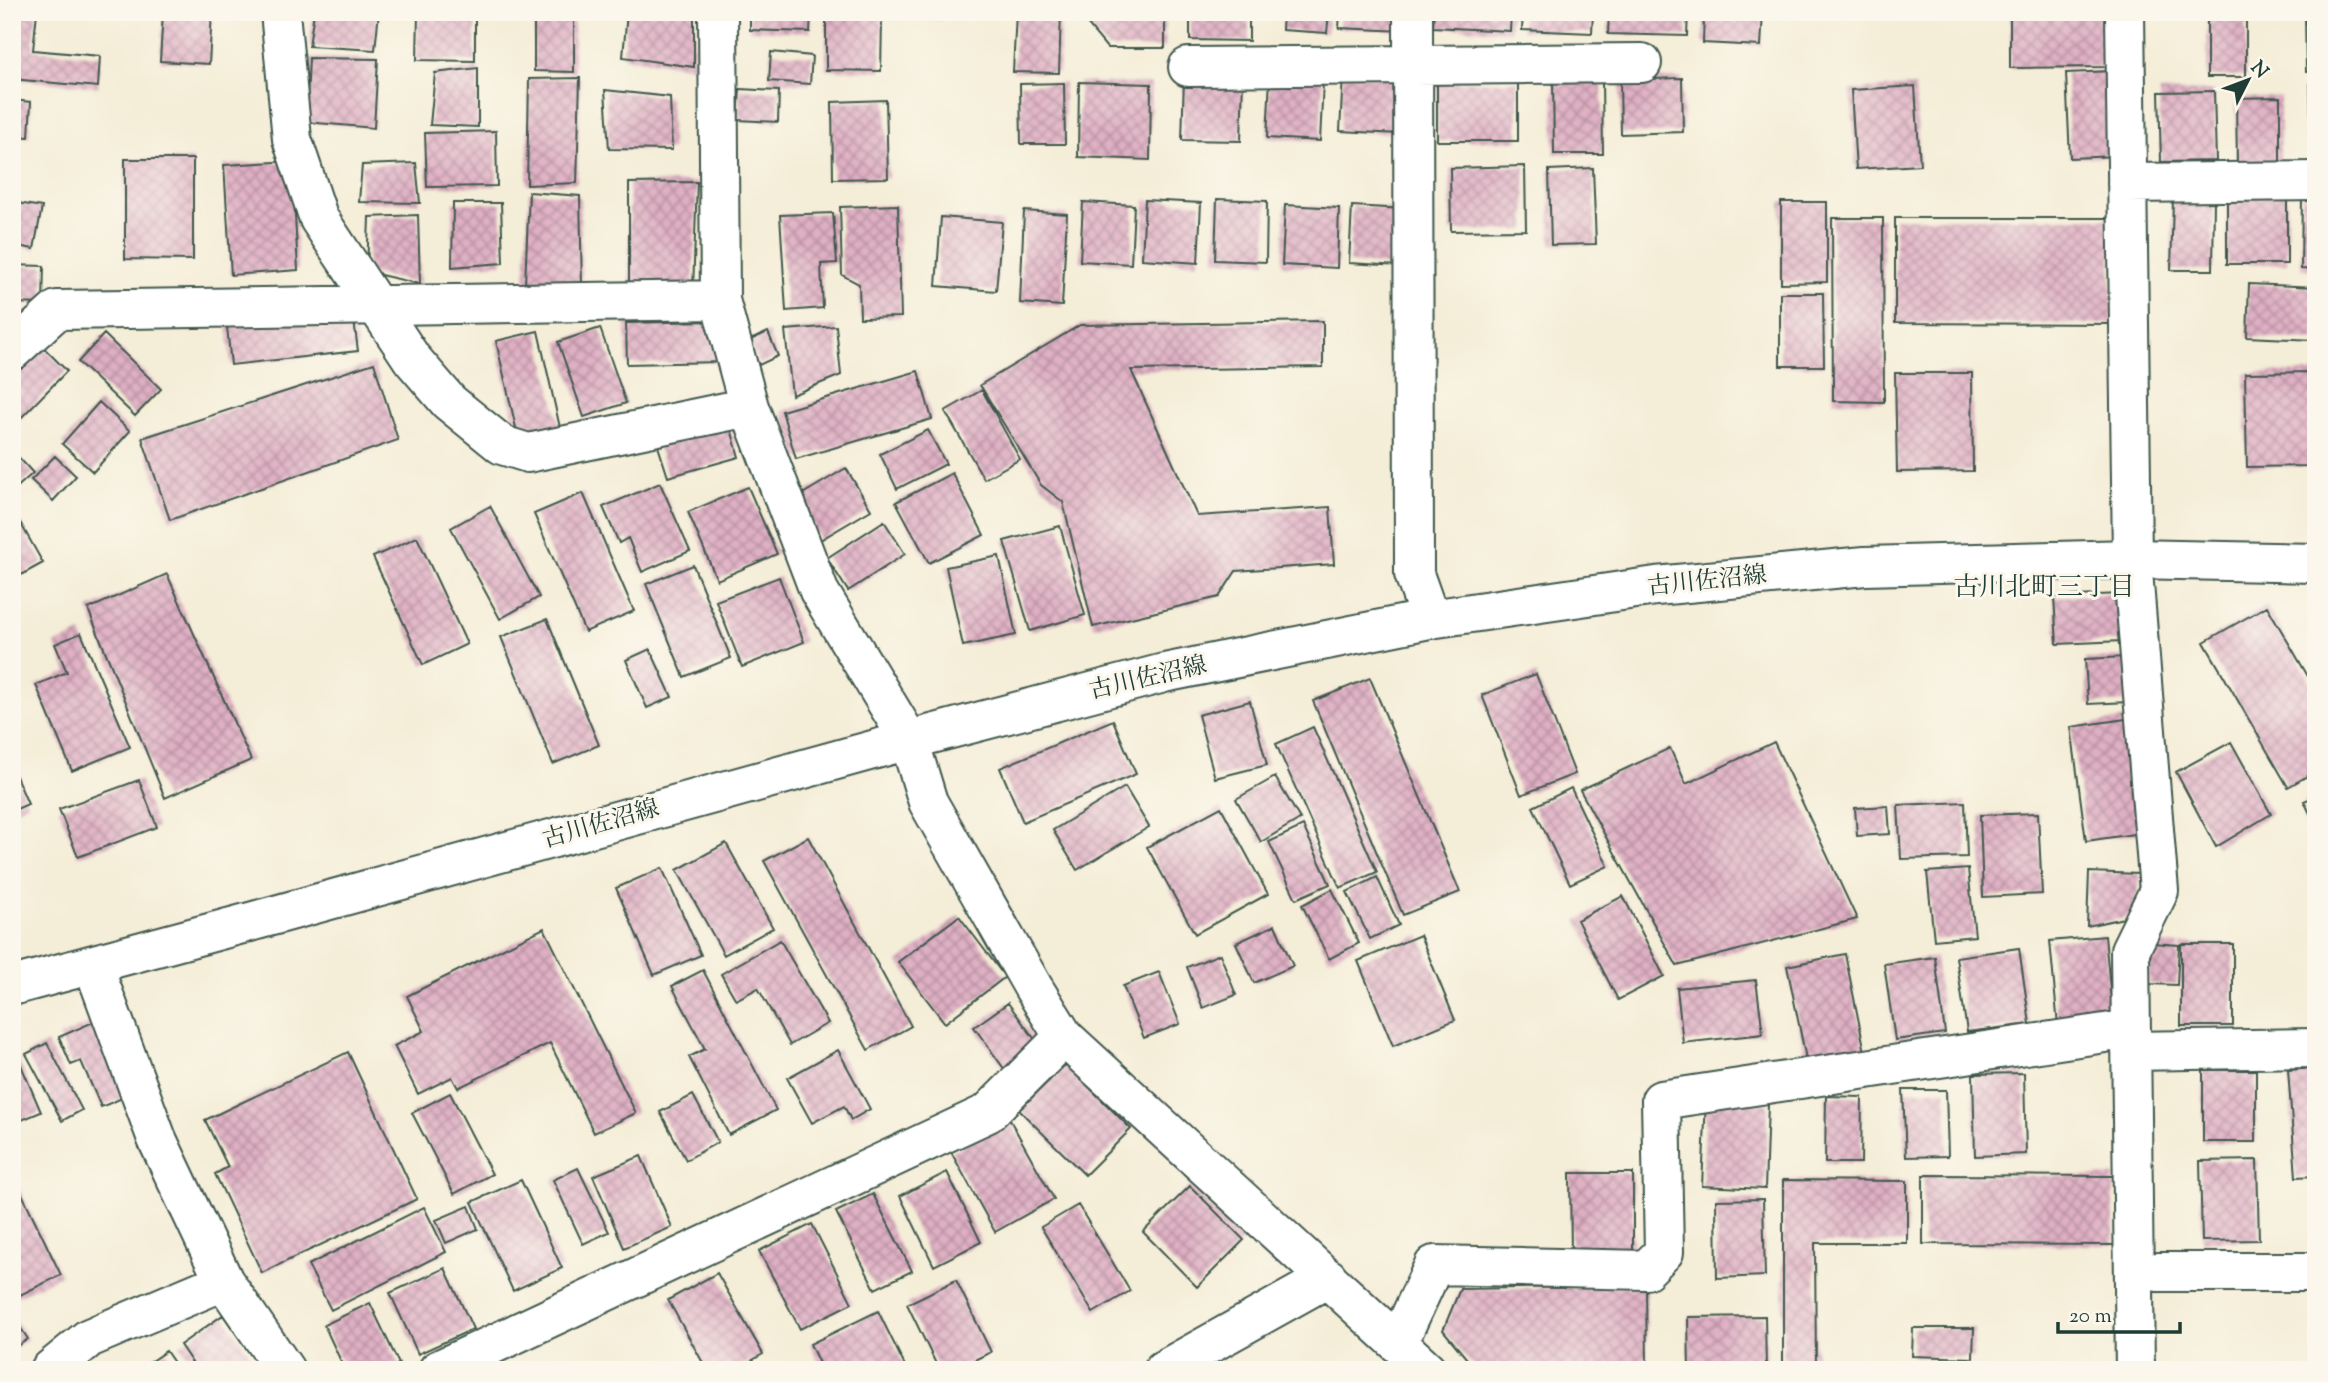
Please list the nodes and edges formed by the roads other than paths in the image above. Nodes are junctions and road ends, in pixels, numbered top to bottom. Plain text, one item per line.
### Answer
1 (281, 12) edge
2 (718, 12) edge
3 (1413, 12) edge
4 (2125, 12) edge
5 (1642, 63) dead end
6 (1413, 65) junction
7 (1188, 67) dead end
8 (2316, 181) edge
9 (2127, 183) junction
10 (720, 300) junction
11 (375, 306) junction
12 (12, 351) edge
13 (750, 407) junction
14 (2132, 559) junction
15 (2316, 563) edge
16 (1430, 619) junction
17 (909, 740) junction
18 (93, 965) junction
19 (12, 986) edge
20 (1064, 1037) junction
21 (2131, 1040) junction
22 (2316, 1048) edge
23 (2157, 1272) dead end
24 (2316, 1272) edge
25 (1328, 1278) junction
26 (224, 1280) junction
27 (1398, 1343) junction
28 (50, 1370) edge
29 (285, 1370) edge
30 (438, 1370) edge
31 (1163, 1370) edge
32 (1427, 1370) edge
33 (2135, 1370) edge

1 - 11 street
2 - 10 street
3 - 6 street
4 - 9 street
5 - 6 street
6 - 7 street
6 - 16 street
8 - 9 street
9 - 14 street
10 - 11 street
10 - 13 street
11 - 12 street
11 - 13 street
13 - 17 street
14 - 15 street, 古川佐沼線
14 - 16 street, 古川佐沼線
14 - 21 street
16 - 17 street, 古川佐沼線
17 - 18 street, 古川佐沼線
17 - 20 street
18 - 19 street, 古川佐沼線
18 - 26 street
20 - 25 street
20 - 30 street
21 - 22 street
21 - 27 street
21 - 33 street
23 - 24 street
25 - 27 street
25 - 31 street
26 - 28 street
26 - 29 street
27 - 32 street

